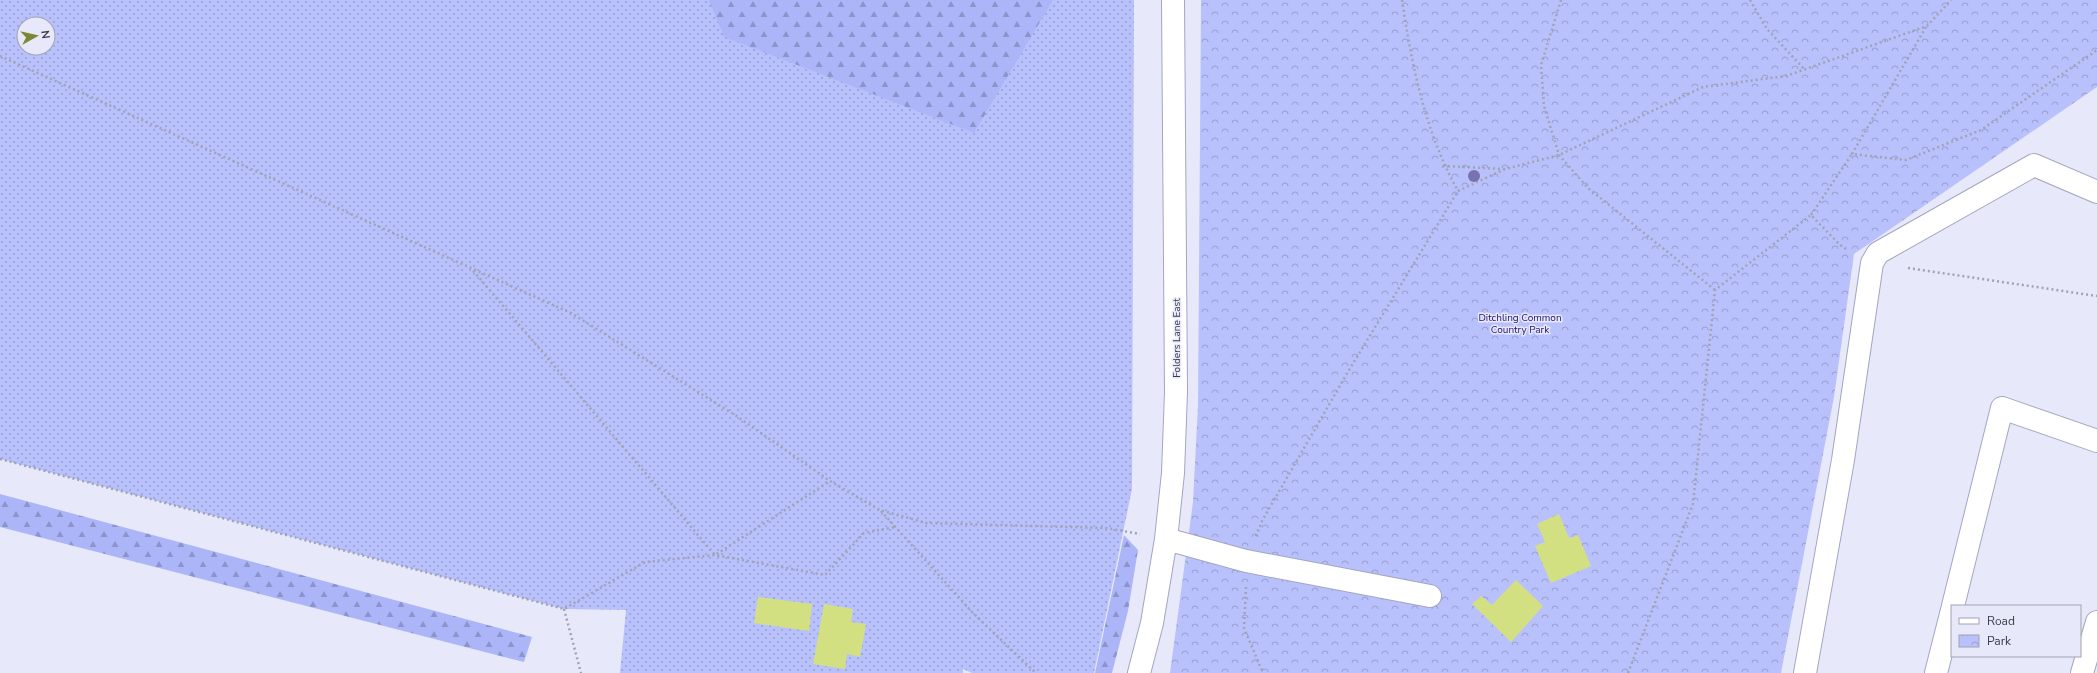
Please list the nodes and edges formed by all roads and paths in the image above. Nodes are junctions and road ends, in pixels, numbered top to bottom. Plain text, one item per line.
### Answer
1 (1173, 0) edge
2 (1402, 0) edge
3 (1561, 0) edge
4 (1750, 0) edge
5 (1951, 0) edge
6 (1927, 26) junction
7 (2097, 50) edge
8 (0, 56) edge
9 (1804, 69) junction
10 (1852, 154) junction
11 (1559, 155) junction
12 (1443, 166) junction
13 (1505, 169) junction
14 (1458, 191) junction
15 (2097, 192) edge
16 (1811, 215) junction
17 (1840, 245) dead end
18 (1872, 263) junction
19 (468, 265) junction
20 (1715, 290) junction
21 (2097, 296) edge
22 (2097, 441) edge
23 (0, 459) edge
24 (830, 481) junction
25 (880, 510) junction
26 (895, 527) junction
27 (1166, 538) junction
28 (715, 555) junction
29 (1246, 561) junction
30 (1430, 596) dead end
31 (1953, 605) edge
32 (564, 609) junction
33 (1951, 614) edge
34 (2097, 622) edge
35 (581, 673) edge
36 (1036, 673) edge
37 (1139, 673) edge
38 (1263, 673) edge
39 (1628, 673) edge
40 (1805, 673) edge
41 (1936, 673) edge
42 (2082, 673) edge

1 - 27 street, Folders Lane East
2 - 12 path
3 - 11 path
4 - 9 path
5 - 6 path
6 - 9 path
6 - 10 path
7 - 10 path
8 - 19 path
9 - 11 path
10 - 16 path
11 - 13 path
11 - 20 path
12 - 13 path
12 - 14 path
13 - 14 path
14 - 29 path
15 - 18 street
16 - 17 path
16 - 20 path
18 - 21 path
18 - 40 street
19 - 24 path
19 - 28 path
20 - 39 path
22 - 31 street
23 - 32 path
24 - 25 path
24 - 28 path
25 - 26 path
25 - 27 path
26 - 28 path
26 - 36 path
27 - 29 street
27 - 37 street, Folders Lane East
28 - 32 path
29 - 30 street
29 - 38 path
32 - 35 path
33 - 41 street
34 - 42 street

